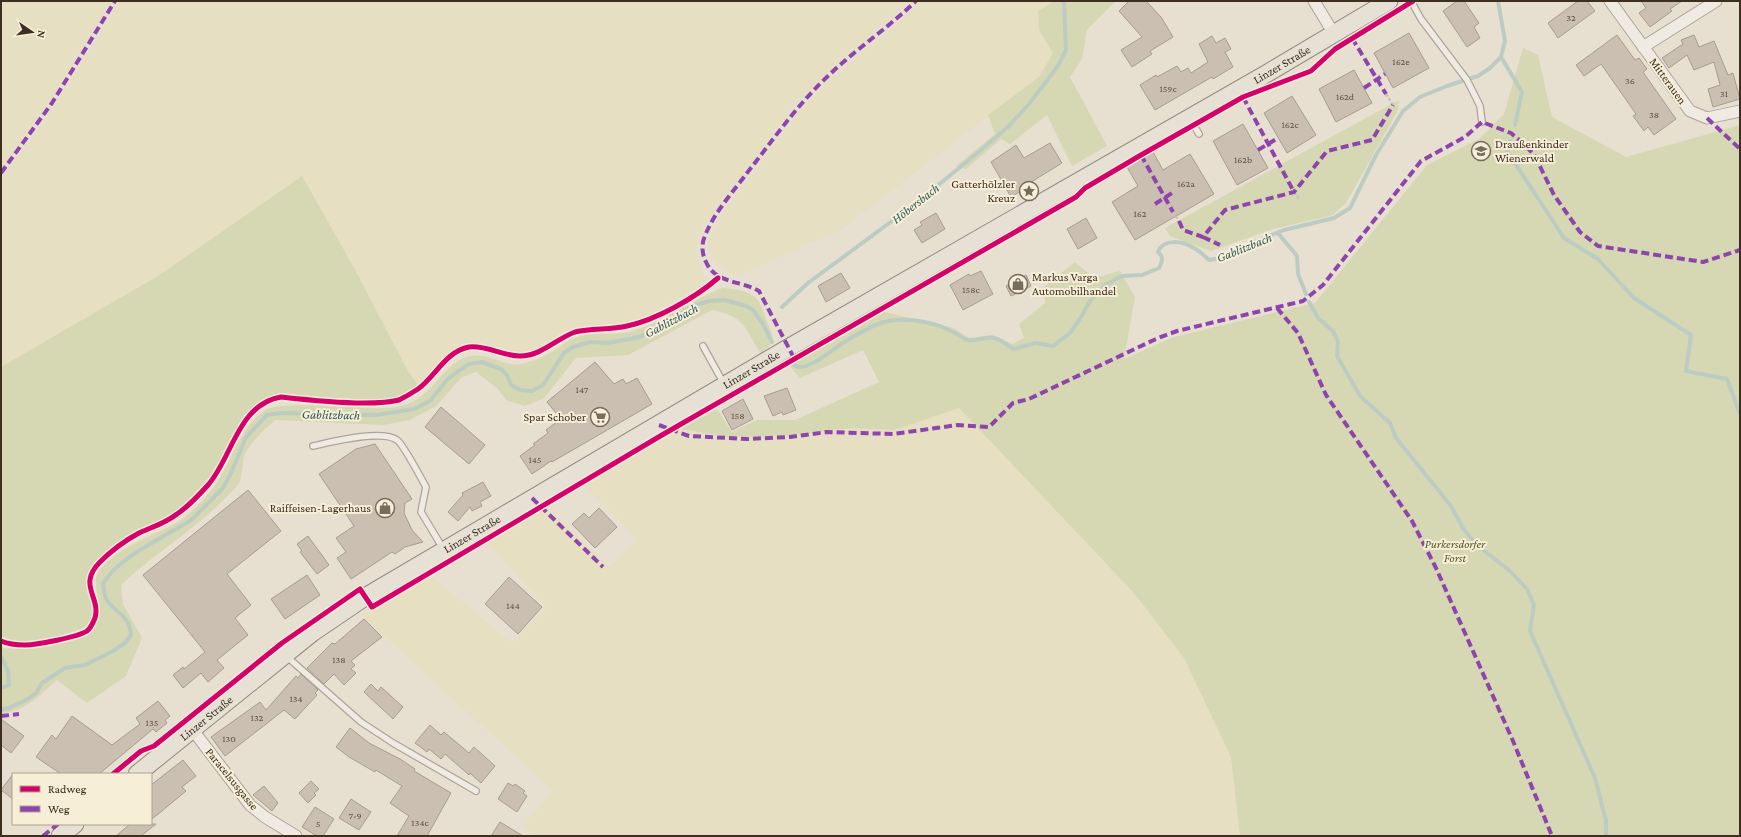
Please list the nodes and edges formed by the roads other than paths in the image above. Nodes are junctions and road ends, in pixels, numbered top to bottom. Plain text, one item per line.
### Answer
1 (1314, 1) edge
2 (1389, 1) edge
3 (1412, 1) edge
4 (1610, 1) edge
5 (1716, 1) edge
6 (1334, 34) junction
7 (1643, 47) junction
8 (1740, 111) edge
9 (1190, 118) junction
10 (1482, 122) dead end
11 (1200, 134) dead end
12 (702, 346) dead end
13 (725, 386) junction
14 (313, 446) dead end
15 (447, 555) junction
16 (282, 651) junction
17 (192, 729) junction
18 (138, 773) edge
19 (476, 791) dead end
20 (296, 836) edge

1 - 6 street
2 - 6 main road, Linzer Straße
3 - 10 lane
4 - 7 street, Mitterauen
5 - 7 street, Mitterauen
6 - 9 main road, Linzer Straße
7 - 8 street, Mitterauen
9 - 11 lane
9 - 13 main road, Linzer Straße
12 - 13 lane
13 - 15 main road, Linzer Straße
14 - 15 lane
15 - 16 main road, Linzer Straße
16 - 17 main road, Linzer Straße
16 - 19 lane
17 - 18 main road, Linzer Straße
17 - 20 street, Paracelsusgasse

